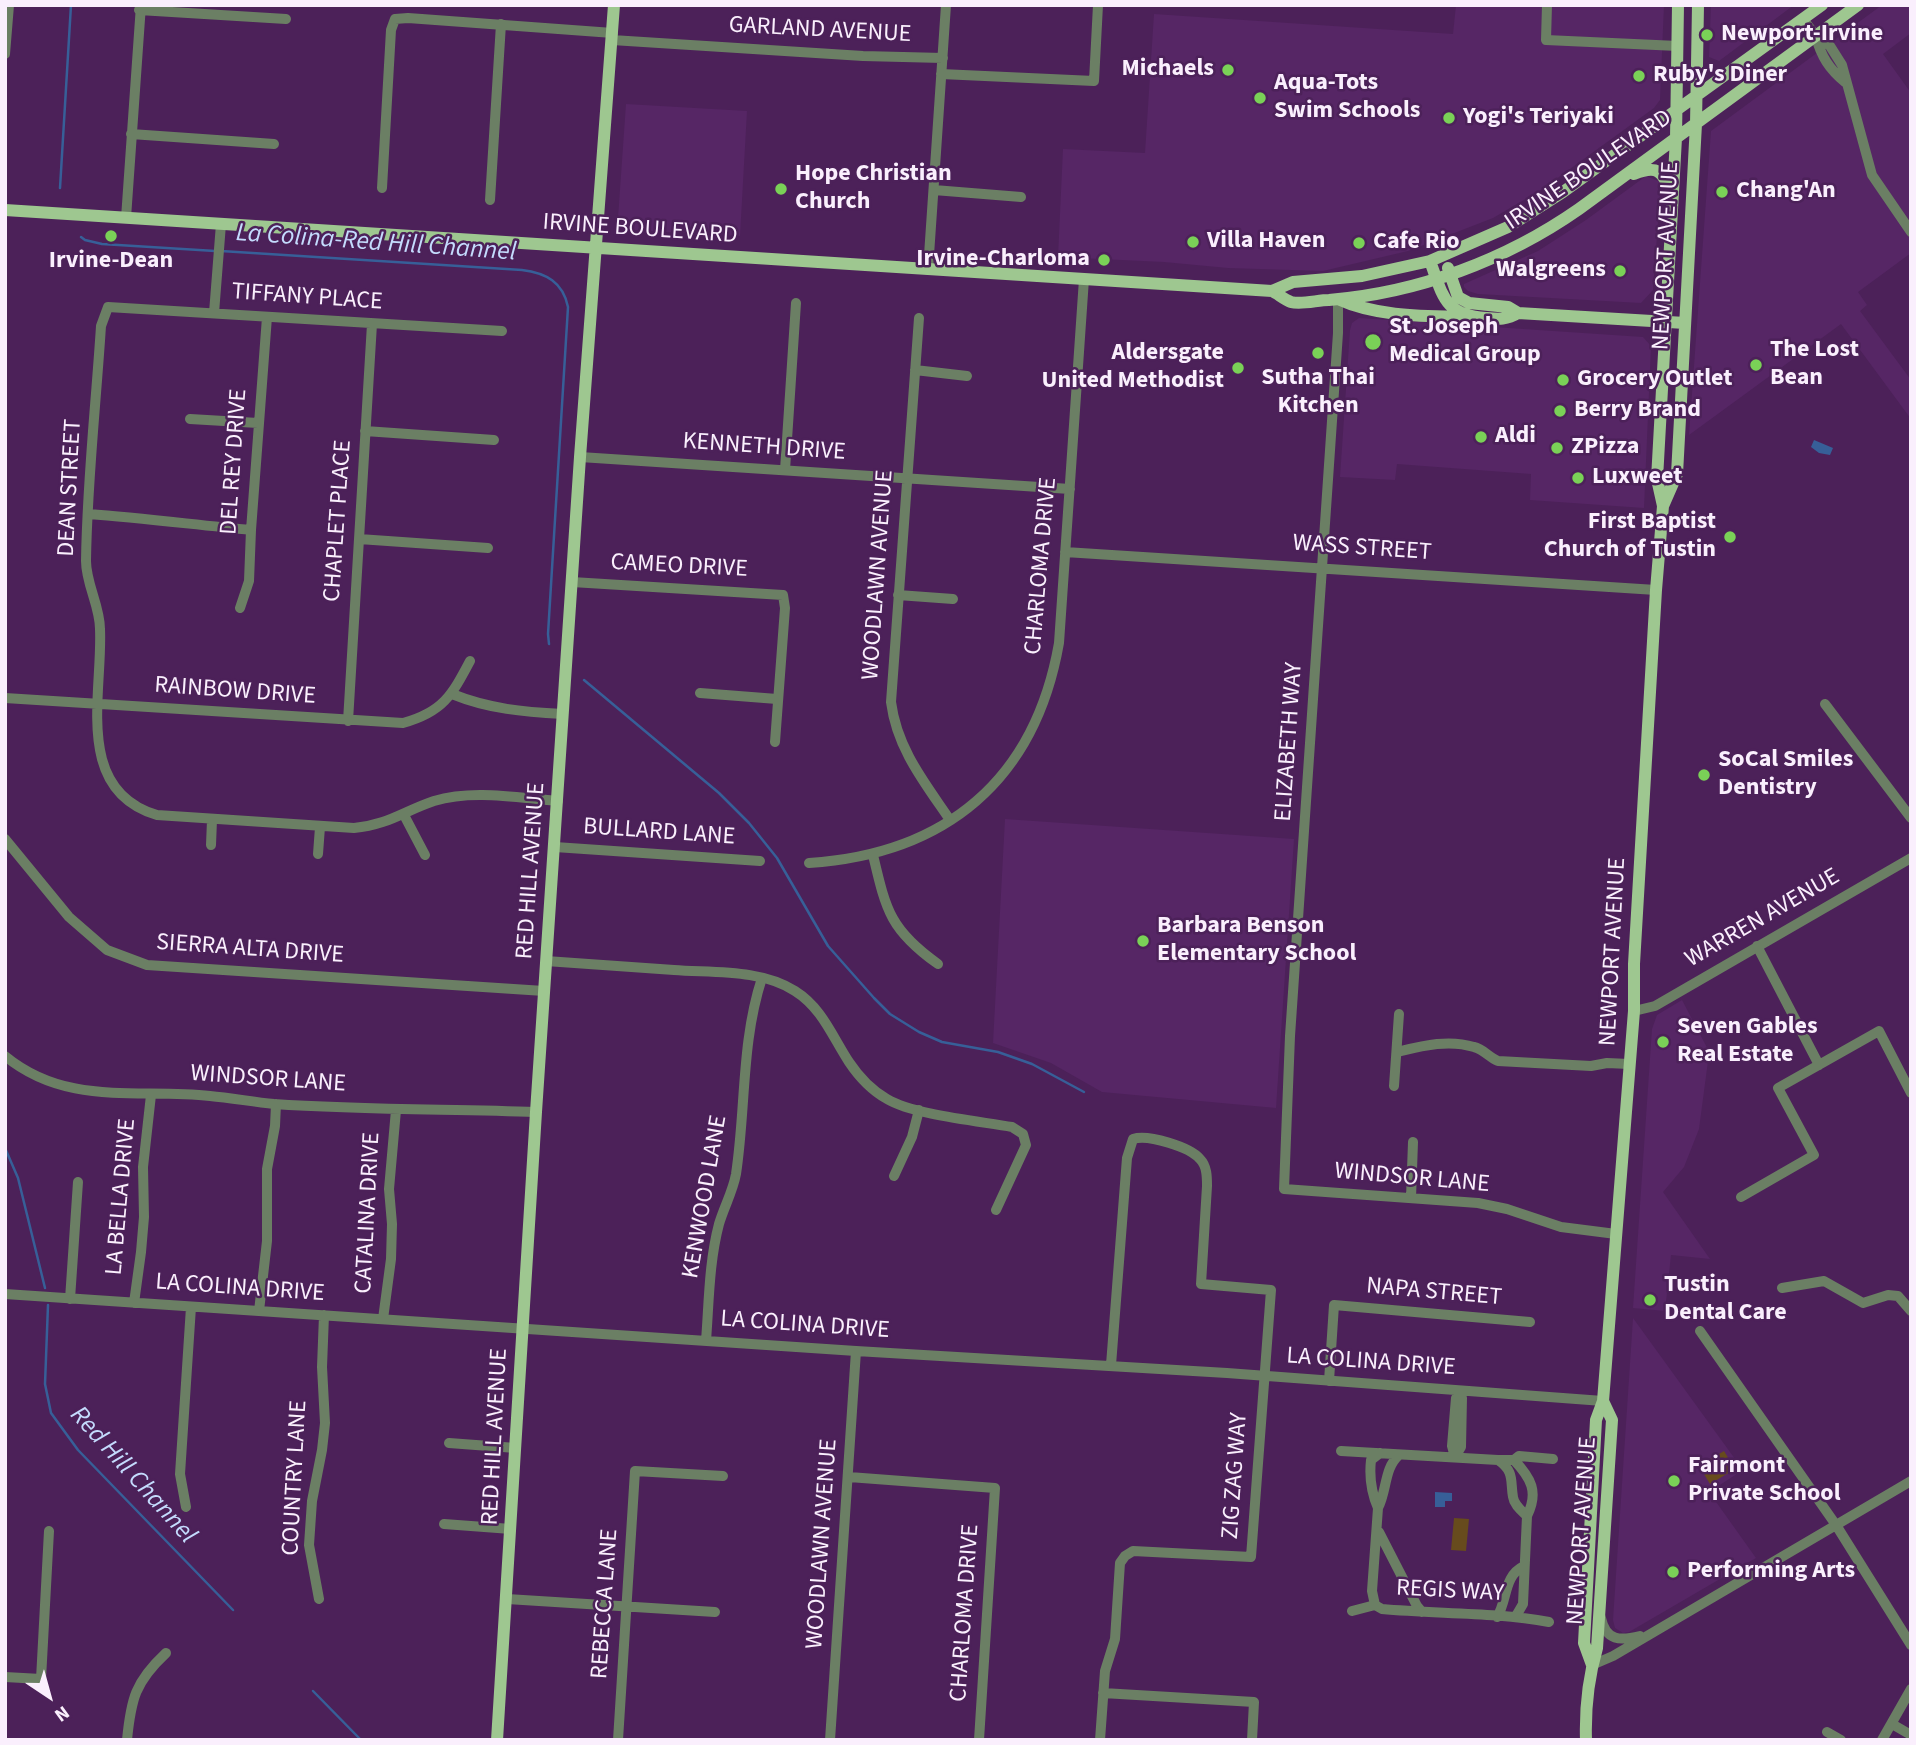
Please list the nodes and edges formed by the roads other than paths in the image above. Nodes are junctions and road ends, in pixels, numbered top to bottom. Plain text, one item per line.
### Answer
1 (9, 5) edge
2 (614, 5) edge
3 (946, 5) edge
4 (1098, 5) edge
5 (1547, 5) edge
6 (1678, 5) edge
7 (1698, 5) edge
8 (1822, 5) edge
9 (1858, 5) edge
10 (140, 8) edge
11 (286, 19) dead end
12 (1802, 19) junction
13 (501, 24) junction
14 (612, 36) junction
15 (1816, 36) junction
16 (1678, 47) junction
17 (5, 54) edge
18 (943, 58) junction
19 (942, 74) junction
20 (1696, 95) junction
21 (1676, 110) junction
22 (1696, 124) junction
23 (131, 134) junction
24 (1676, 138) junction
25 (274, 144) dead end
26 (1620, 179) junction
27 (382, 188) dead end
28 (934, 190) junction
29 (1672, 195) junction
30 (1021, 197) dead end
31 (490, 200) dead end
32 (5, 210) edge
33 (126, 218) junction
34 (221, 224) junction
35 (1911, 232) edge
36 (596, 249) junction
37 (1446, 256) junction
38 (1430, 261) junction
39 (928, 270) junction
40 (1450, 275) junction
41 (1084, 279) junction
42 (1437, 279) junction
43 (1272, 291) junction
44 (1338, 299) junction
45 (796, 303) dead end
46 (108, 307) joint
47 (214, 313) junction
48 (1517, 313) junction
49 (267, 317) junction
50 (1468, 317) junction
51 (919, 318) dead end
52 (1665, 322) junction
53 (1685, 323) junction
54 (372, 324) junction
55 (502, 331) dead end
56 (915, 370) junction
57 (967, 376) dead end
58 (190, 419) dead end
59 (258, 423) junction
60 (365, 431) junction
61 (494, 440) dead end
62 (580, 457) junction
63 (785, 470) junction
64 (906, 478) junction
65 (1070, 489) junction
66 (1664, 506) junction
67 (89, 514) junction
68 (251, 530) junction
69 (359, 539) junction
70 (488, 548) dead end
71 (1065, 552) junction
72 (1323, 568) junction
73 (572, 582) junction
74 (1656, 590) junction
75 (898, 595) junction
76 (953, 599) dead end
77 (240, 608) dead end
78 (470, 661) dead end
79 (452, 694) junction
80 (699, 694) dead end
81 (5, 698) edge
82 (778, 699) junction
83 (97, 704) junction
84 (1825, 704) dead end
85 (564, 715) junction
86 (348, 721) junction
87 (775, 742) dead end
88 (119, 792) joint
89 (558, 801) junction
90 (404, 815) junction
91 (1911, 818) edge
92 (212, 820) junction
93 (950, 820) junction
94 (320, 827) junction
95 (5, 839) edge
96 (211, 845) dead end
97 (555, 847) junction
98 (318, 854) dead end
99 (425, 855) dead end
100 (873, 855) junction
101 (1911, 858) edge
102 (760, 861) dead end
103 (809, 863) dead end
104 (1758, 946) junction
105 (546, 961) junction
106 (938, 964) dead end
107 (762, 978) junction
108 (544, 991) junction
109 (1634, 1011) junction
110 (1399, 1014) dead end
111 (1396, 1052) junction
112 (5, 1056) edge
113 (1629, 1064) junction
114 (1819, 1065) junction
115 (1394, 1086) dead end
116 (1911, 1093) edge
117 (151, 1095) junction
118 (276, 1104) junction
119 (396, 1110) junction
120 (919, 1110) junction
121 (536, 1112) junction
122 (1413, 1142) dead end
123 (894, 1176) dead end
124 (78, 1182) dead end
125 (1284, 1189) joint
126 (1741, 1197) dead end
127 (1411, 1198) junction
128 (996, 1210) dead end
129 (1616, 1234) junction
130 (1782, 1288) dead end
131 (5, 1294) edge
132 (71, 1299) junction
133 (134, 1303) junction
134 (191, 1307) junction
135 (259, 1311) junction
136 (1911, 1311) edge
137 (324, 1315) junction
138 (383, 1319) junction
139 (1530, 1322) dead end
140 (523, 1328) junction
141 (1700, 1331) dead end
142 (706, 1341) junction
143 (856, 1351) junction
144 (1111, 1365) junction
145 (1265, 1376) junction
146 (1329, 1381) junction
147 (1458, 1391) junction
148 (1603, 1401) junction
149 (449, 1443) dead end
150 (516, 1448) junction
151 (1341, 1451) dead end
152 (1380, 1453) junction
153 (1399, 1455) junction
154 (1455, 1457) junction
155 (1538, 1458) junction
156 (1553, 1459) dead end
157 (1498, 1460) junction
158 (1514, 1460) junction
159 (1526, 1472) junction
160 (723, 1476) dead end
161 (849, 1477) junction
162 (1911, 1481) edge
163 (186, 1507) dead end
164 (1378, 1508) junction
165 (1527, 1517) junction
166 (444, 1524) dead end
167 (1836, 1525) junction
168 (1377, 1528) junction
169 (512, 1529) junction
170 (49, 1531) dead end
171 (1524, 1566) junction
172 (507, 1599) junction
173 (319, 1600) dead end
174 (1375, 1605) junction
175 (628, 1606) junction
176 (1352, 1611) dead end
177 (715, 1612) dead end
178 (1423, 1612) junction
179 (1599, 1614) junction
180 (1516, 1616) junction
181 (1497, 1617) junction
182 (1549, 1622) dead end
183 (1650, 1633) junction
184 (1911, 1645) edge
185 (166, 1654) dead end
186 (1592, 1665) junction
187 (5, 1677) edge
188 (1911, 1689) edge
189 (1103, 1693) junction
190 (1892, 1724) junction
191 (1827, 1732) dead end
192 (1911, 1735) edge
193 (127, 1740) edge
194 (496, 1740) edge
195 (618, 1740) edge
196 (830, 1740) edge
197 (979, 1740) edge
198 (1100, 1740) edge
199 (1252, 1740) edge
200 (1586, 1740) edge
201 (1841, 1740) edge
202 (1882, 1740) edge

1 - 17 street
2 - 14 main road, RED HILL AVENUE
3 - 18 street
4 - 19 street
5 - 16 street
6 - 16 main road, NEWPORT AVENUE
7 - 20 main road, NEWPORT AVENUE
8 - 12 main road, IRVINE BOULEVARD
9 - 15 main road, IRVINE BOULEVARD
10 - 11 street
10 - 23 street
12 - 15 street
12 - 20 main road, IRVINE BOULEVARD
13 - 14 street, GARLAND AVENUE
13 - 27 street, GARLAND AVENUE
13 - 31 street
14 - 18 street, GARLAND AVENUE
14 - 36 main road, RED HILL AVENUE
15 - 22 main road, IRVINE BOULEVARD
15 - 35 street
16 - 21 main road, NEWPORT AVENUE
18 - 19 street
19 - 28 street
20 - 21 main road, IRVINE BOULEVARD
20 - 22 main road, NEWPORT AVENUE
21 - 24 main road, NEWPORT AVENUE
21 - 37 main road, IRVINE BOULEVARD
22 - 24 main road, IRVINE BOULEVARD
22 - 53 main road, NEWPORT AVENUE
23 - 25 street
23 - 33 street
24 - 26 main road, IRVINE BOULEVARD
24 - 29 main road, NEWPORT AVENUE
26 - 29 main road
26 - 40 main road, IRVINE BOULEVARD
28 - 30 street
28 - 39 street
29 - 52 main road, NEWPORT AVENUE
32 - 33 main road, IRVINE BOULEVARD
33 - 34 main road, IRVINE BOULEVARD
34 - 36 main road, IRVINE BOULEVARD
34 - 47 street
36 - 39 main road, IRVINE BOULEVARD
36 - 62 main road, RED HILL AVENUE
37 - 38 main road, IRVINE BOULEVARD
37 - 40 main road
38 - 42 main road
38 - 43 main road, IRVINE BOULEVARD
39 - 41 main road, IRVINE BOULEVARD
40 - 42 main road, IRVINE BOULEVARD
40 - 48 main road
41 - 43 main road, IRVINE BOULEVARD
41 - 65 street, CHARLOMA DRIVE
42 - 44 main road, IRVINE BOULEVARD
42 - 50 main road
43 - 44 main road, IRVINE BOULEVARD
44 - 50 main road
44 - 72 street, ELIZABETH WAY
45 - 63 street
46 - 47 street, TIFFANY PLACE
46 - 67 street, DEAN STREET
47 - 49 street, TIFFANY PLACE
48 - 50 main road
48 - 52 main road
49 - 54 street, TIFFANY PLACE
49 - 59 street, DEL REY DRIVE
51 - 56 street, WOODLAWN AVENUE
52 - 53 main road
52 - 66 main road, NEWPORT AVENUE
53 - 66 main road, NEWPORT AVENUE
54 - 55 street, TIFFANY PLACE
54 - 60 street, CHAPLET PLACE
56 - 57 street
56 - 64 street, WOODLAWN AVENUE
58 - 59 street
59 - 68 street, DEL REY DRIVE
60 - 61 street
60 - 69 street, CHAPLET PLACE
62 - 63 street, KENNETH DRIVE
62 - 73 main road, RED HILL AVENUE
63 - 64 street, KENNETH DRIVE
64 - 65 street, KENNETH DRIVE
64 - 75 street, WOODLAWN AVENUE
65 - 71 street, CHARLOMA DRIVE
66 - 74 main road, NEWPORT AVENUE
67 - 68 street
67 - 83 street, DEAN STREET
68 - 77 street, DEL REY DRIVE
69 - 70 street
69 - 86 street, CHAPLET PLACE
71 - 72 street, WASS STREET
71 - 93 street, CHARLOMA DRIVE
72 - 74 street, WASS STREET
72 - 125 street, ELIZABETH WAY
73 - 82 street, CAMEO DRIVE
73 - 85 main road, RED HILL AVENUE
74 - 109 main road, NEWPORT AVENUE
75 - 76 street
75 - 93 street, WOODLAWN AVENUE
78 - 79 street, RAINBOW DRIVE
79 - 85 street
79 - 86 street, RAINBOW DRIVE
80 - 82 street
81 - 83 street, RAINBOW DRIVE
82 - 87 street
83 - 86 street, RAINBOW DRIVE
83 - 88 street, DEAN STREET
84 - 91 street
85 - 89 main road, RED HILL AVENUE
88 - 92 street, BULLARD LANE
89 - 90 street, BULLARD LANE
89 - 97 main road, RED HILL AVENUE
90 - 94 street, BULLARD LANE
90 - 99 street
92 - 94 street, BULLARD LANE
92 - 96 street
93 - 100 street
94 - 98 street
95 - 108 street, SIERRA ALTA DRIVE
97 - 102 street, BULLARD LANE
97 - 105 main road, RED HILL AVENUE
100 - 103 street
100 - 106 street
101 - 104 street, WARREN AVENUE
104 - 109 street, WARREN AVENUE
104 - 114 street
105 - 107 street
105 - 108 main road, RED HILL AVENUE
107 - 120 street
107 - 142 street, KENWOOD LANE
108 - 121 main road, RED HILL AVENUE
109 - 113 main road, NEWPORT AVENUE
110 - 111 street
111 - 113 street
111 - 115 street
112 - 117 street, WINDSOR LANE
113 - 129 main road, NEWPORT AVENUE
114 - 116 street
114 - 126 street
117 - 118 street, WINDSOR LANE
117 - 133 street, LA BELLA DRIVE
118 - 119 street, WINDSOR LANE
118 - 135 street
119 - 121 street, WINDSOR LANE
119 - 138 street, CATALINA DRIVE
120 - 123 street
120 - 128 street
121 - 140 main road, RED HILL AVENUE
122 - 127 street
124 - 132 street
125 - 127 street, WINDSOR LANE
127 - 129 street, WINDSOR LANE
129 - 148 main road, NEWPORT AVENUE
130 - 136 street
131 - 132 street, LA COLINA DRIVE
132 - 133 street, LA COLINA DRIVE
133 - 134 street, LA COLINA DRIVE
134 - 135 street, LA COLINA DRIVE
134 - 163 street
135 - 137 street, LA COLINA DRIVE
137 - 138 street, LA COLINA DRIVE
137 - 173 street, COUNTRY LANE
138 - 140 street, LA COLINA DRIVE
139 - 146 street, NAPA STREET
140 - 142 street, LA COLINA DRIVE
140 - 150 main road, RED HILL AVENUE
141 - 167 street
142 - 143 street, LA COLINA DRIVE
143 - 144 street, LA COLINA DRIVE
143 - 161 street, WOODLAWN AVENUE
144 - 145 street, LA COLINA DRIVE
144 - 145 street
145 - 146 street, LA COLINA DRIVE
145 - 189 street, ZIG ZAG WAY
146 - 147 street, LA COLINA DRIVE
147 - 148 street, LA COLINA DRIVE
147 - 154 street
148 - 179 main road, NEWPORT AVENUE
148 - 186 main road, NEWPORT AVENUE
149 - 150 street
150 - 169 main road, RED HILL AVENUE
151 - 152 street
152 - 153 street
152 - 164 street
153 - 154 street
153 - 164 street
154 - 157 street
155 - 156 street
155 - 158 street
155 - 159 street
157 - 158 street
157 - 165 street
158 - 159 street
159 - 165 street
160 - 175 street, REBECCA LANE
161 - 196 street, WOODLAWN AVENUE
161 - 197 street, CHARLOMA DRIVE
162 - 167 street
164 - 168 street
165 - 171 street
166 - 169 street
167 - 183 street
167 - 184 street
168 - 174 street
168 - 178 street
169 - 172 main road, RED HILL AVENUE
170 - 187 street
171 - 180 street
171 - 181 street
172 - 175 street
172 - 194 main road, RED HILL AVENUE
174 - 176 street, REGIS WAY
174 - 178 street, REGIS WAY
175 - 177 street
175 - 195 street, REBECCA LANE
178 - 181 street, REGIS WAY
179 - 183 street
179 - 186 main road, NEWPORT AVENUE
180 - 181 street, REGIS WAY
180 - 182 street, REGIS WAY
183 - 186 street
185 - 193 street
186 - 200 main road, NEWPORT AVENUE
188 - 190 street
189 - 198 street, ZIG ZAG WAY
189 - 199 street
190 - 192 street
190 - 202 street
191 - 201 street

